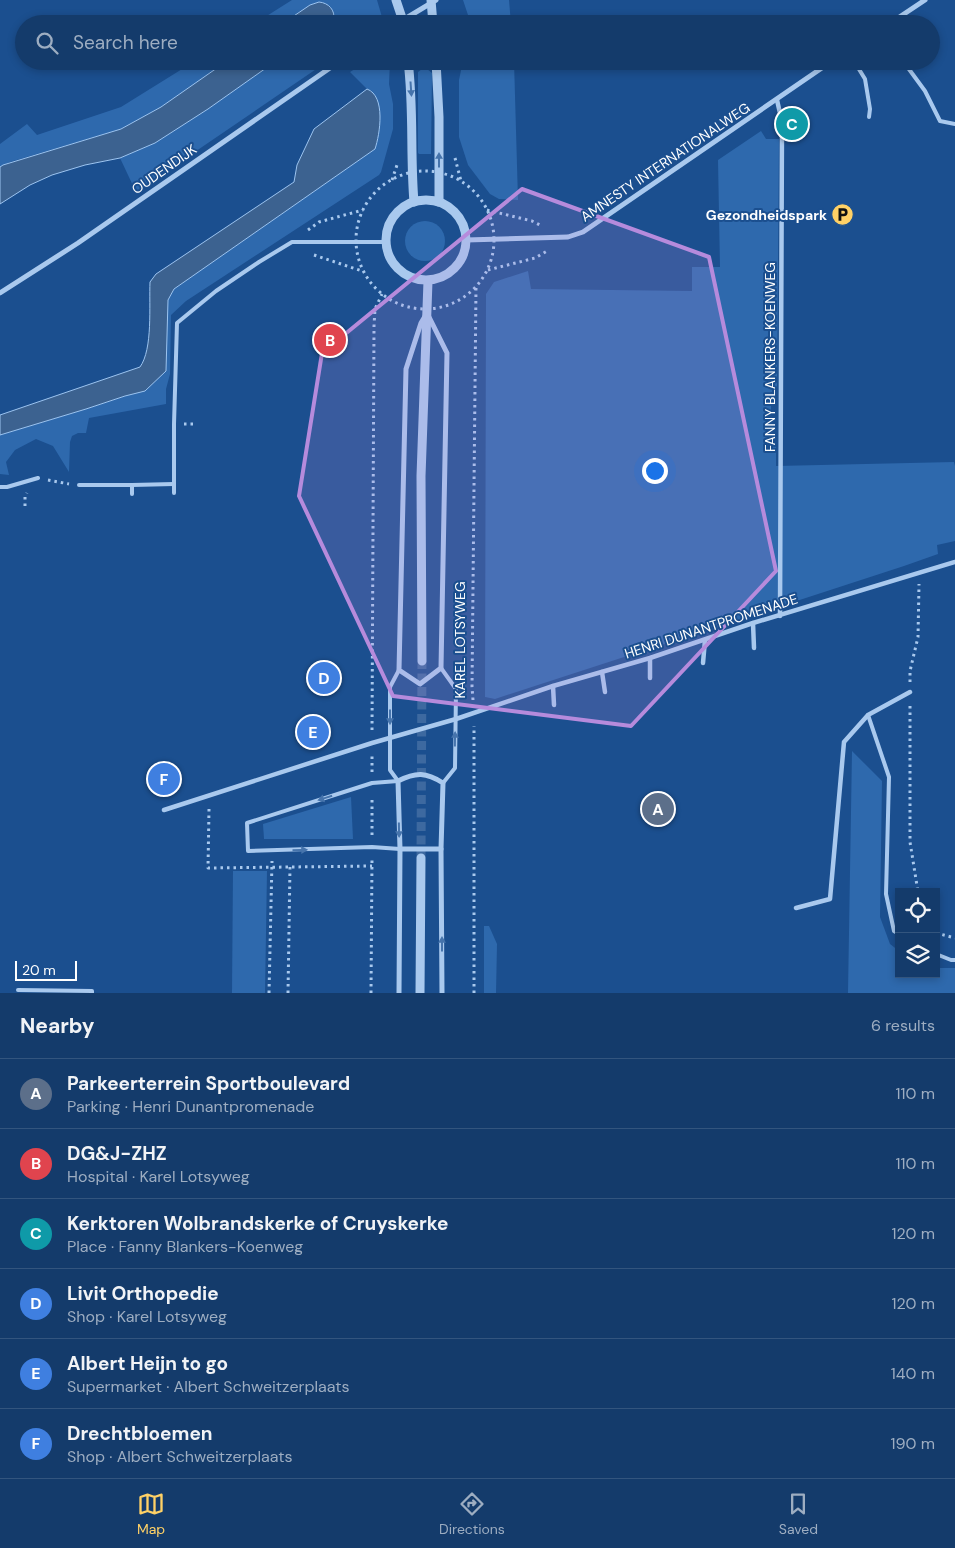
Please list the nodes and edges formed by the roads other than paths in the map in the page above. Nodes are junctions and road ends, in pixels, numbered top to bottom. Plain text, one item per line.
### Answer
1 (396, 0) edge
2 (925, 0) edge
3 (433, 1) edge
4 (401, 15) edge
5 (414, 15) edge
6 (434, 15) edge
7 (902, 15) edge
8 (327, 70) edge
9 (409, 70) edge
10 (436, 70) edge
11 (819, 70) edge
12 (860, 70) edge
13 (910, 70) edge
14 (776, 100) junction
15 (869, 117) dead end
16 (955, 124) edge
17 (414, 202) junction
18 (440, 202) junction
19 (466, 240) junction
20 (385, 242) junction
21 (428, 281) junction
22 (0, 293) edge
23 (427, 311) junction
24 (38, 478) road end
25 (174, 484) junction
26 (79, 485) road end
27 (132, 486) junction
28 (0, 487) edge
29 (174, 493) dead end
30 (132, 494) dead end
31 (955, 562) edge
32 (780, 616) junction
33 (753, 623) junction
34 (705, 640) junction
35 (754, 648) dead end
36 (650, 658) junction
37 (422, 661) tunnel mouth
38 (703, 663) dead end
39 (442, 668) junction
40 (399, 670) junction
41 (602, 672) junction
42 (650, 678) dead end
43 (553, 686) junction
44 (605, 692) dead end
45 (910, 692) road end
46 (554, 705) dead end
47 (868, 715) junction
48 (456, 719) junction
49 (390, 739) junction
50 (398, 781) junction
51 (443, 784) junction
52 (164, 810) dead end
53 (400, 849) junction
54 (442, 849) junction
55 (421, 858) tunnel mouth
56 (796, 908) dead end
57 (897, 933) edge
58 (940, 956) edge
59 (955, 960) edge
60 (18, 990) dead end
61 (92, 993) edge
62 (399, 993) edge
63 (420, 993) edge
64 (442, 993) edge

1 - 4 street
2 - 7 street
3 - 5 street
3 - 6 street
8 - 22 street, OUDENDIJK
9 -> 17 street
18 -> 10 street
11 - 14 street, AMNESTY INTERNATIONALWEG
12 - 15 lane
13 - 16 lane
14 - 19 street, AMNESTY INTERNATIONALWEG
14 - 32 street, FANNY BLANKERS-KOENWEG
17 - 18 street
17 - 20 street
18 - 19 street
19 - 21 street
20 - 21 street
20 - 25 lane
21 - 23 street, KAREL LOTSYWEG
23 - 37 street, KAREL LOTSYWEG
23 - 39 street, KAREL LOTSYWEG
23 - 40 street, KAREL LOTSYWEG
24 - 28 lane
25 - 27 lane
25 - 29 lane
26 - 27 lane
27 - 30 lane
31 - 32 street, HENRI DUNANTPROMENADE
32 - 33 street, HENRI DUNANTPROMENADE
33 - 34 street, HENRI DUNANTPROMENADE
33 - 35 street
34 - 36 street, HENRI DUNANTPROMENADE
34 - 38 street
36 - 41 street, HENRI DUNANTPROMENADE
36 - 42 street
39 - 40 street
39 - 48 lane, KAREL LOTSYWEG
40 -> 49 lane, KAREL LOTSYWEG
41 - 43 street, HENRI DUNANTPROMENADE
41 - 44 street
43 - 46 street
43 - 48 street, HENRI DUNANTPROMENADE
45 - 47 street
47 - 56 street
47 - 57 lane
48 - 49 street, HENRI DUNANTPROMENADE
51 -> 48 lane, KAREL LOTSYWEG
49 - 50 lane, KAREL LOTSYWEG
49 - 52 street, HENRI DUNANTPROMENADE
50 - 51 street
50 -> 53 street, KAREL LOTSYWEG
50 -> 53 lane
51 - 54 street, KAREL LOTSYWEG
53 - 54 street
53 - 62 street, KAREL LOTSYWEG
64 -> 54 street, KAREL LOTSYWEG
55 - 63 street
58 - 59 lane
60 - 61 lane

